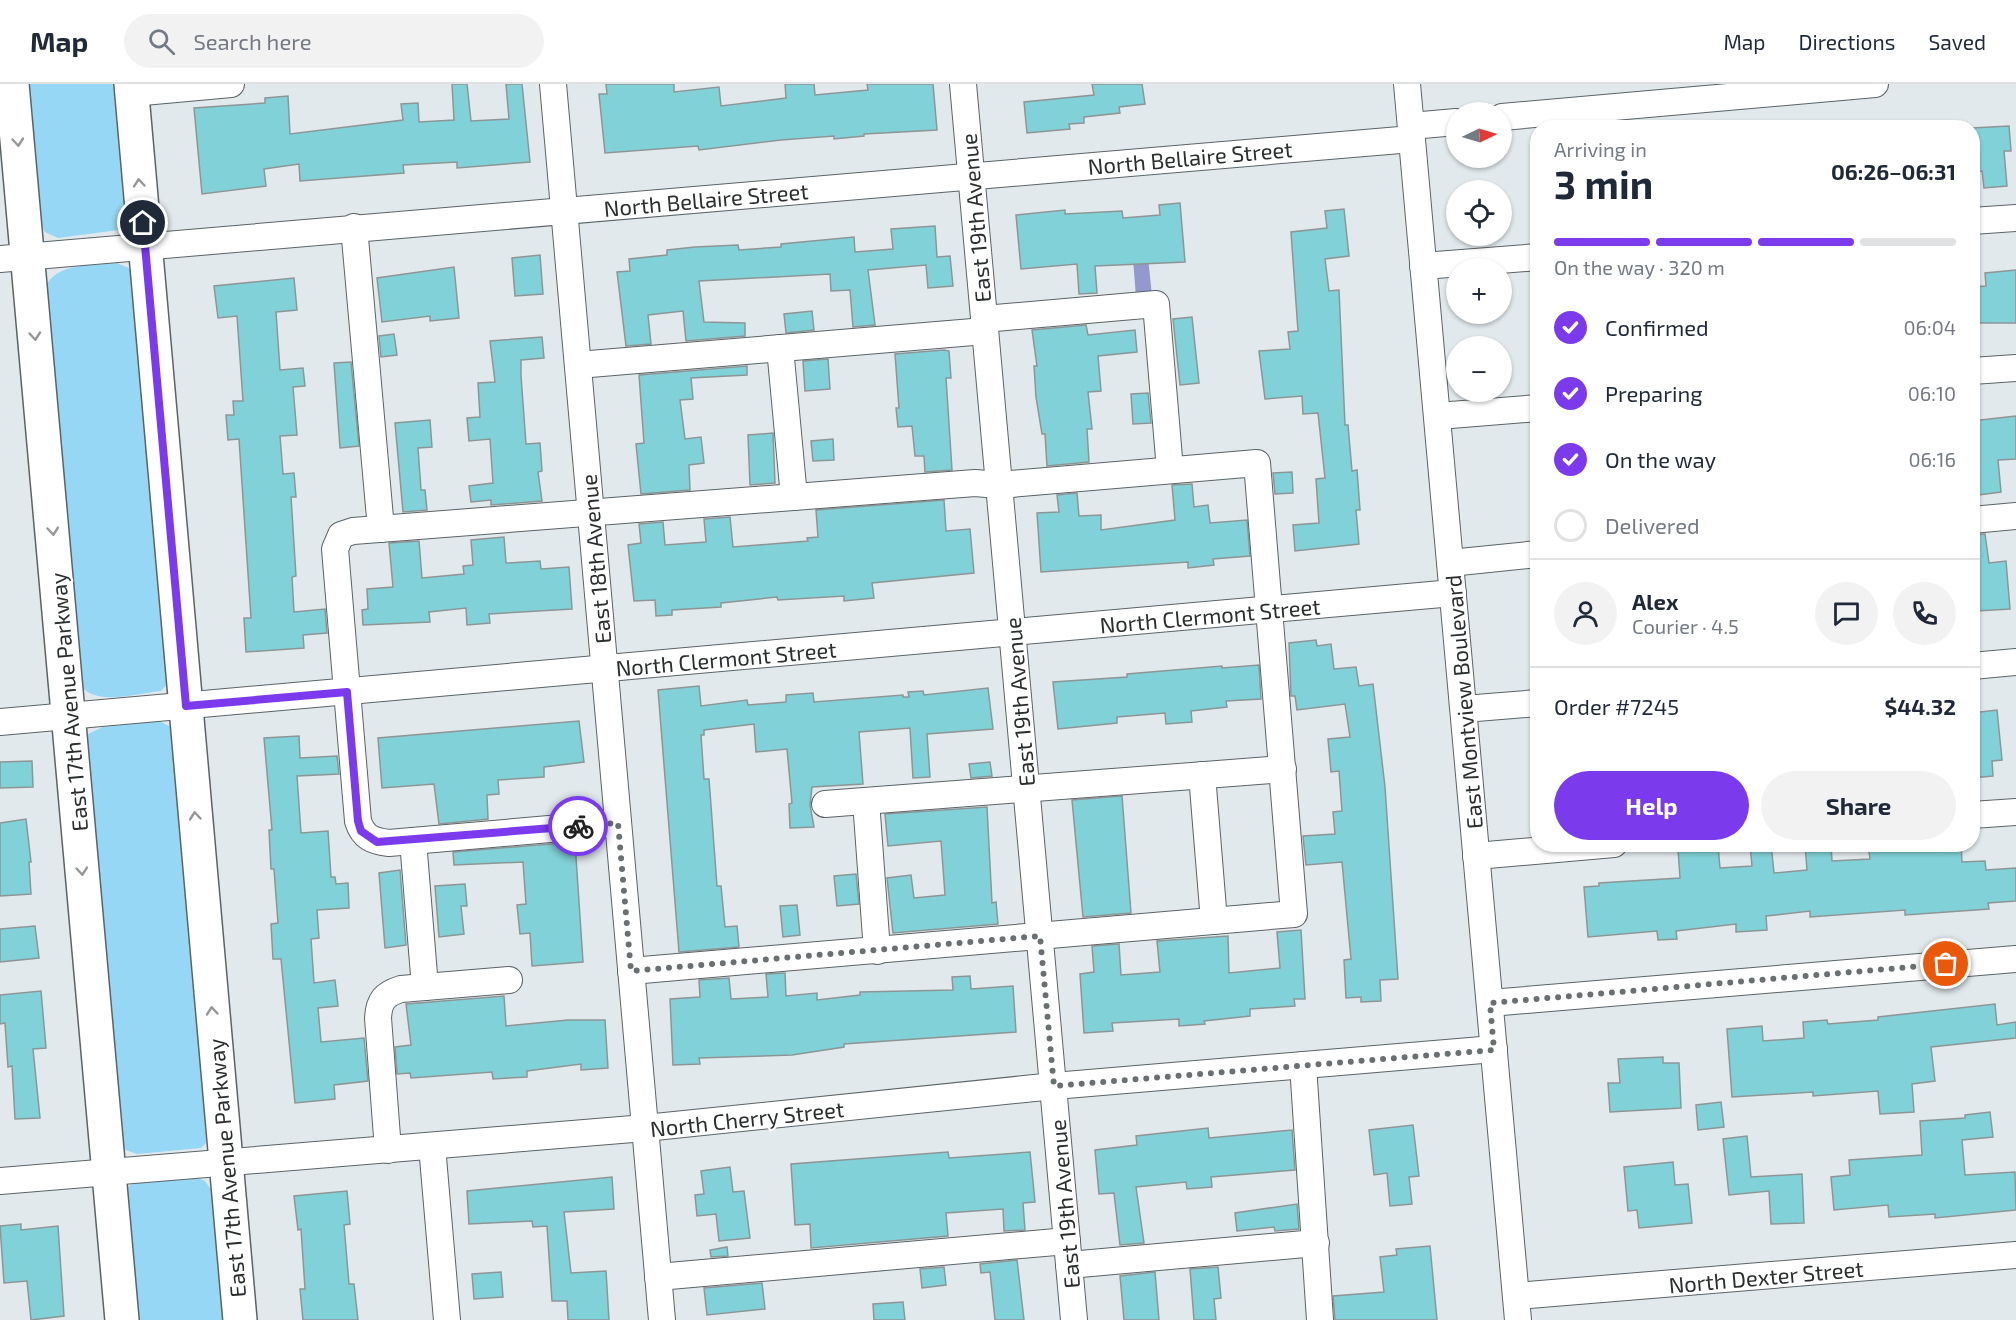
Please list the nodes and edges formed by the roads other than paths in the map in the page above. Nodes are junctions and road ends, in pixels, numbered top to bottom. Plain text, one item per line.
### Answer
1 (231, 84) edge
2 (553, 84) edge
3 (963, 84) edge
4 (1407, 84) edge
5 (1875, 84) edge
6 (132, 88) edge
7 (8, 93) edge
8 (1512, 116) edge
9 (1446, 124) edge
10 (1412, 133) junction
11 (971, 175) junction
12 (564, 212) junction
13 (2016, 218) edge
14 (1980, 220) edge
15 (354, 227) junction
16 (144, 244) junction
17 (14, 257) edge
18 (1530, 257) edge
19 (1423, 266) junction
20 (984, 325) junction
21 (780, 348) junction
22 (578, 365) junction
23 (2016, 368) edge
24 (1980, 370) edge
25 (1530, 409) edge
26 (1438, 416) junction
27 (1170, 470) junction
28 (999, 484) junction
29 (794, 497) junction
30 (591, 513) junction
31 (2016, 516) edge
32 (1980, 519) edge
33 (381, 529) junction
34 (1530, 556) edge
35 (1450, 562) junction
36 (1453, 593) junction
37 (1270, 609) junction
38 (1013, 633) junction
39 (2016, 662) edge
40 (1980, 665) edge
41 (604, 668) junction
42 (347, 692) junction
43 (1530, 704) edge
44 (186, 706) junction
45 (1464, 709) junction
46 (69, 716) junction
47 (0, 722) edge
48 (1283, 769) junction
49 (1202, 776) junction
50 (1027, 790) junction
51 (866, 801) junction
52 (825, 804) dead end
53 (2016, 812) edge
54 (1980, 814) edge
55 (618, 823) junction
56 (413, 841) junction
57 (1530, 851) edge
58 (1476, 856) junction
59 (1214, 921) junction
60 (1040, 936) junction
61 (877, 951) junction
62 (2016, 959) edge
63 (631, 971) junction
64 (509, 980) dead end
65 (426, 987) junction
66 (1490, 1003) junction
67 (1494, 1050) junction
68 (1303, 1065) junction
69 (1054, 1086) junction
70 (645, 1128) junction
71 (432, 1146) junction
72 (388, 1150) junction
73 (225, 1163) junction
74 (108, 1173) junction
75 (0, 1181) edge
76 (1316, 1243) junction
77 (1068, 1253) junction
78 (2016, 1256) edge
79 (658, 1277) junction
80 (1517, 1308) edge
81 (122, 1320) edge
82 (240, 1320) edge
83 (447, 1320) edge
84 (662, 1320) edge
85 (1074, 1320) edge
86 (1320, 1320) edge

1 - 6 street
2 - 12 street, East 18th Avenue
3 - 11 street, East 19th Avenue
4 - 10 street, East Montview Boulevard
5 - 8 street
16 -> 6 main road, East 17th Avenue Parkway
7 -> 17 main road, East 17th Avenue Parkway
9 - 10 street, North Bellaire Street
10 - 11 street, North Bellaire Street
10 - 19 street, East Montview Boulevard
11 - 12 street, North Bellaire Street
11 - 20 street, East 19th Avenue
12 - 15 street, North Bellaire Street
12 - 22 street, East 18th Avenue
13 - 14 street
15 - 16 street, North Bellaire Street
15 - 33 street
16 - 17 street, North Bellaire Street
16 - 44 main road, East 17th Avenue Parkway
17 -> 46 main road, East 17th Avenue Parkway
18 - 19 street
19 - 26 street, East Montview Boulevard
20 - 21 street
20 - 27 street
20 - 28 street, East 19th Avenue
21 - 22 street
21 - 29 street
22 - 30 street, East 18th Avenue
23 - 24 street
25 - 26 street
26 - 35 street, East Montview Boulevard
27 - 28 street
27 - 37 street
28 - 29 street
28 - 38 street, East 19th Avenue
29 - 30 street
30 - 33 street
30 - 41 street, East 18th Avenue
31 - 32 street
33 - 42 street
34 - 35 street
35 - 36 street, East Montview Boulevard
36 - 37 street, North Clermont Street
36 - 45 street, East Montview Boulevard
37 - 38 street, North Clermont Street
37 - 48 street
38 - 41 street, North Clermont Street
38 - 50 street, East 19th Avenue
39 - 40 street
41 - 42 street, North Clermont Street
41 - 55 street, East 18th Avenue
42 - 44 street, North Clermont Street
42 - 56 street
43 - 45 street
44 - 46 street, North Clermont Street
73 -> 44 main road, East 17th Avenue Parkway
45 - 58 street, East Montview Boulevard
46 - 47 street, North Clermont Street
46 -> 74 main road, East 17th Avenue Parkway
48 - 49 street
48 - 59 street
49 - 50 street
49 - 59 street
50 - 51 street
50 - 60 street, East 19th Avenue
51 - 52 street
51 - 61 street
53 - 54 street
55 - 56 street
55 - 63 street, East 18th Avenue
56 - 65 street
57 - 58 street
58 - 66 street, East Montview Boulevard
59 - 60 street
60 - 61 street
60 - 69 street, East 19th Avenue
61 - 63 street
62 - 66 street
63 - 70 street, East 18th Avenue
64 - 65 street
65 - 72 street
66 - 67 street, East Montview Boulevard
67 - 68 street, North Cherry Street
67 - 80 street, East Montview Boulevard
68 - 69 street, North Cherry Street
68 - 76 street
69 - 70 street, North Cherry Street
69 - 77 street, East 19th Avenue
70 - 71 street, North Cherry Street
70 - 79 street, East 18th Avenue
71 - 72 street, North Cherry Street
71 - 83 street
72 - 73 street, North Cherry Street
73 - 74 street, North Cherry Street
73 - 82 main road, East 17th Avenue Parkway
74 - 75 street, North Cherry Street
74 - 81 main road, East 17th Avenue Parkway
76 - 77 street
76 - 86 street
77 - 79 street
77 - 85 street, East 19th Avenue
78 - 80 street, North Dexter Street
79 - 84 street, East 18th Avenue

